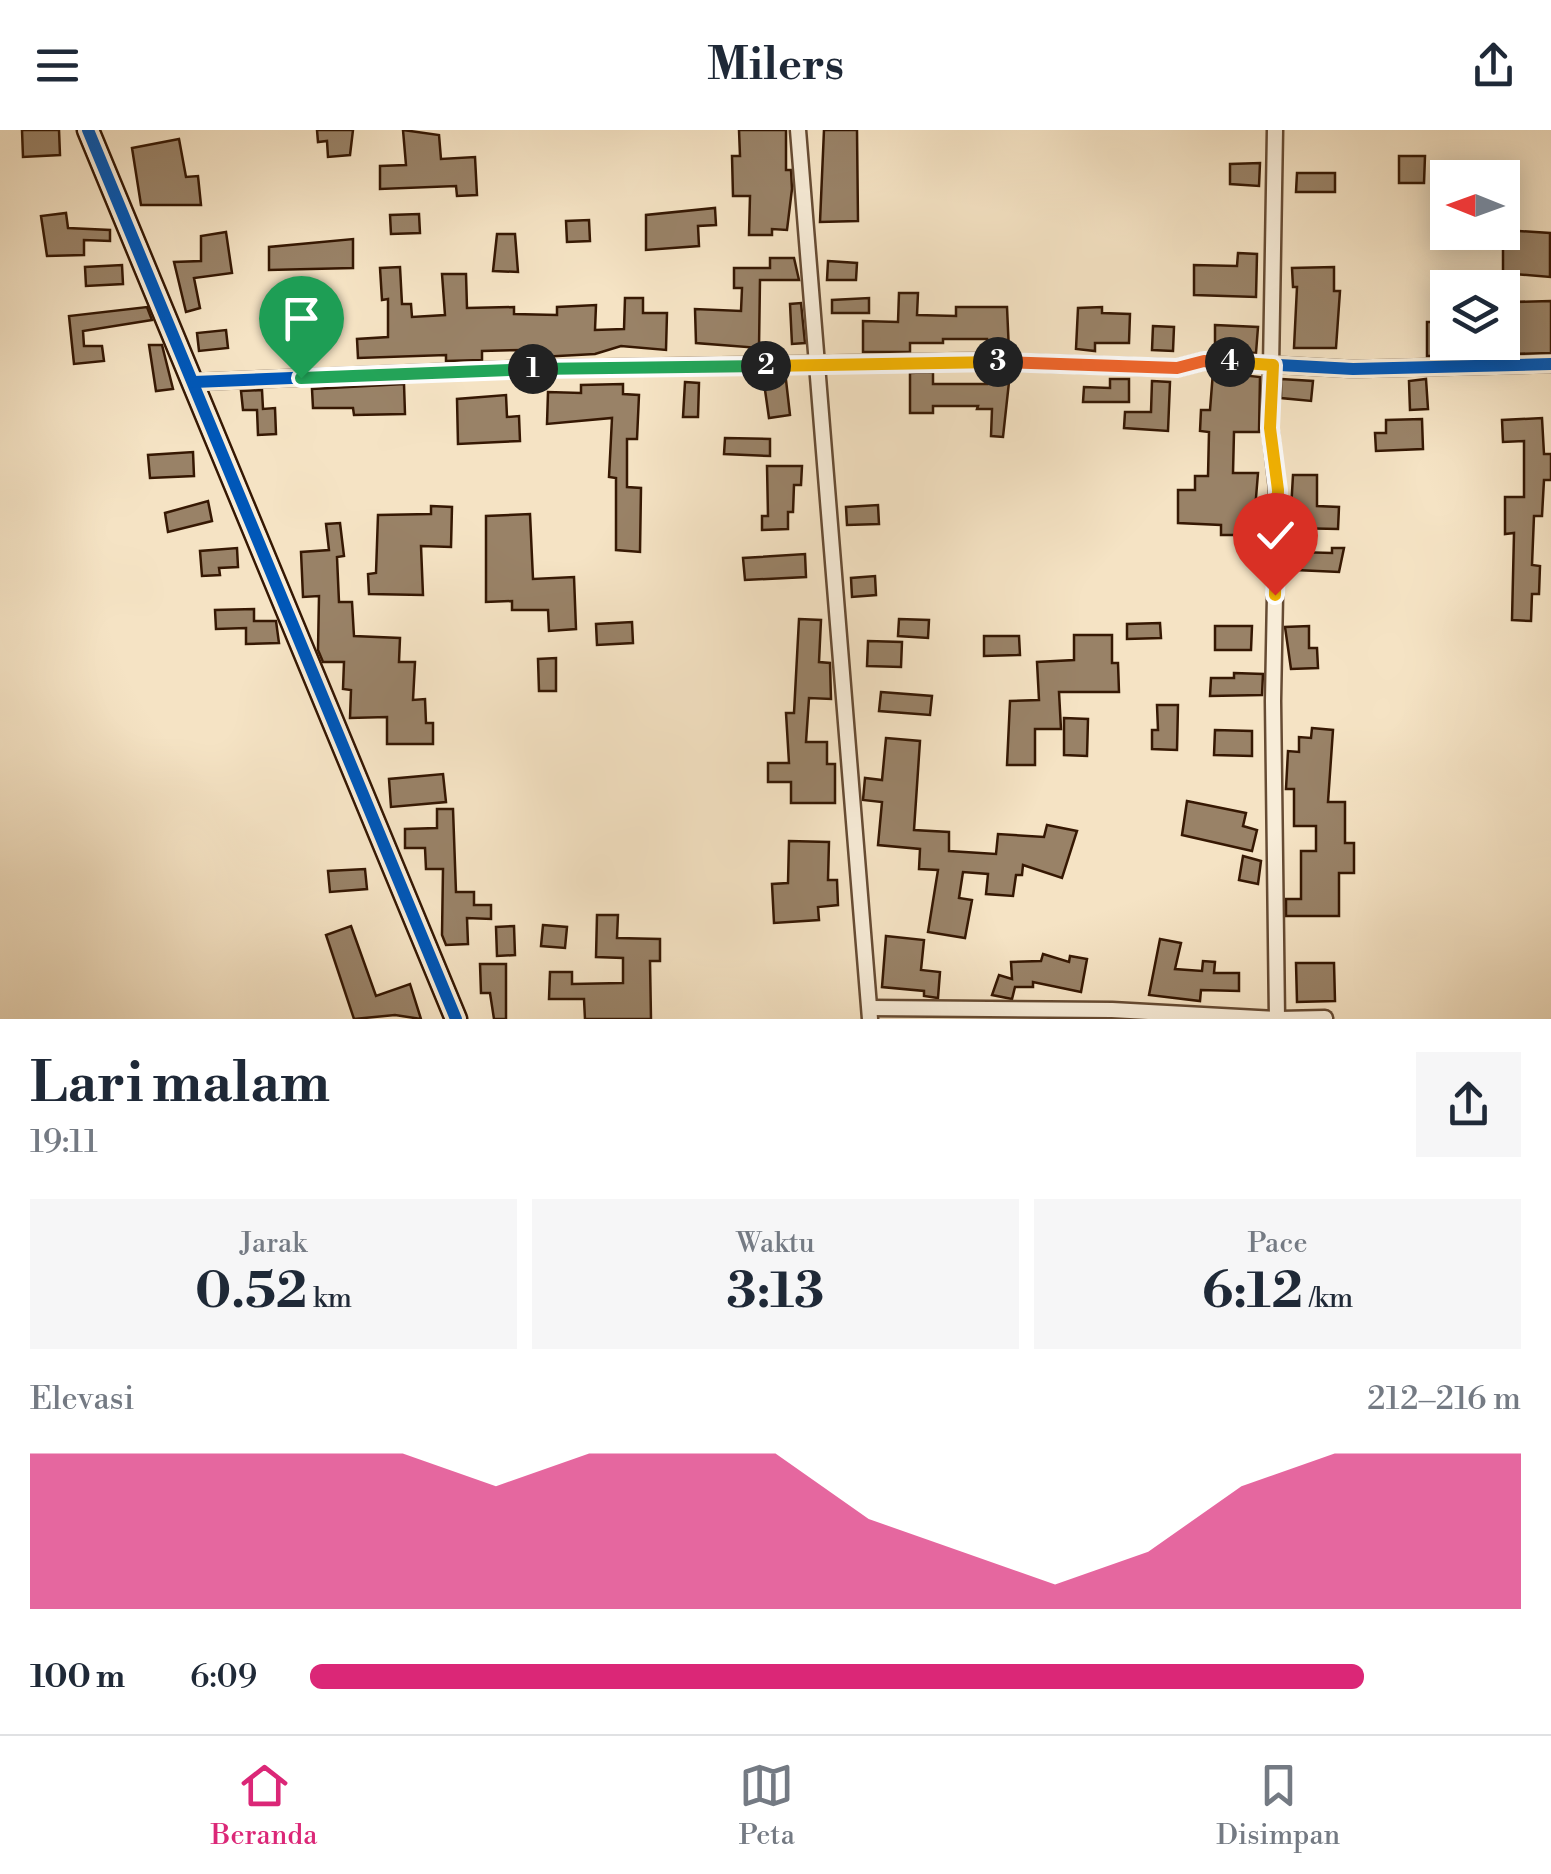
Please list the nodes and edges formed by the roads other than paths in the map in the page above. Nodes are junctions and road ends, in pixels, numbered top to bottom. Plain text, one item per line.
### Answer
1 (88, 130) edge
2 (798, 130) edge
3 (1276, 130) edge
4 (1551, 364) edge
5 (818, 365) junction
6 (1273, 365) junction
7 (194, 382) junction
8 (870, 1013) edge
9 (1324, 1018) edge
10 (456, 1019) edge
11 (1278, 1019) edge

1 - 7 street
2 - 5 street
3 - 6 street
4 - 6 street
5 - 6 street
5 - 7 street
5 - 8 street
6 - 11 street
7 - 10 street
8 - 11 street
9 - 11 street

